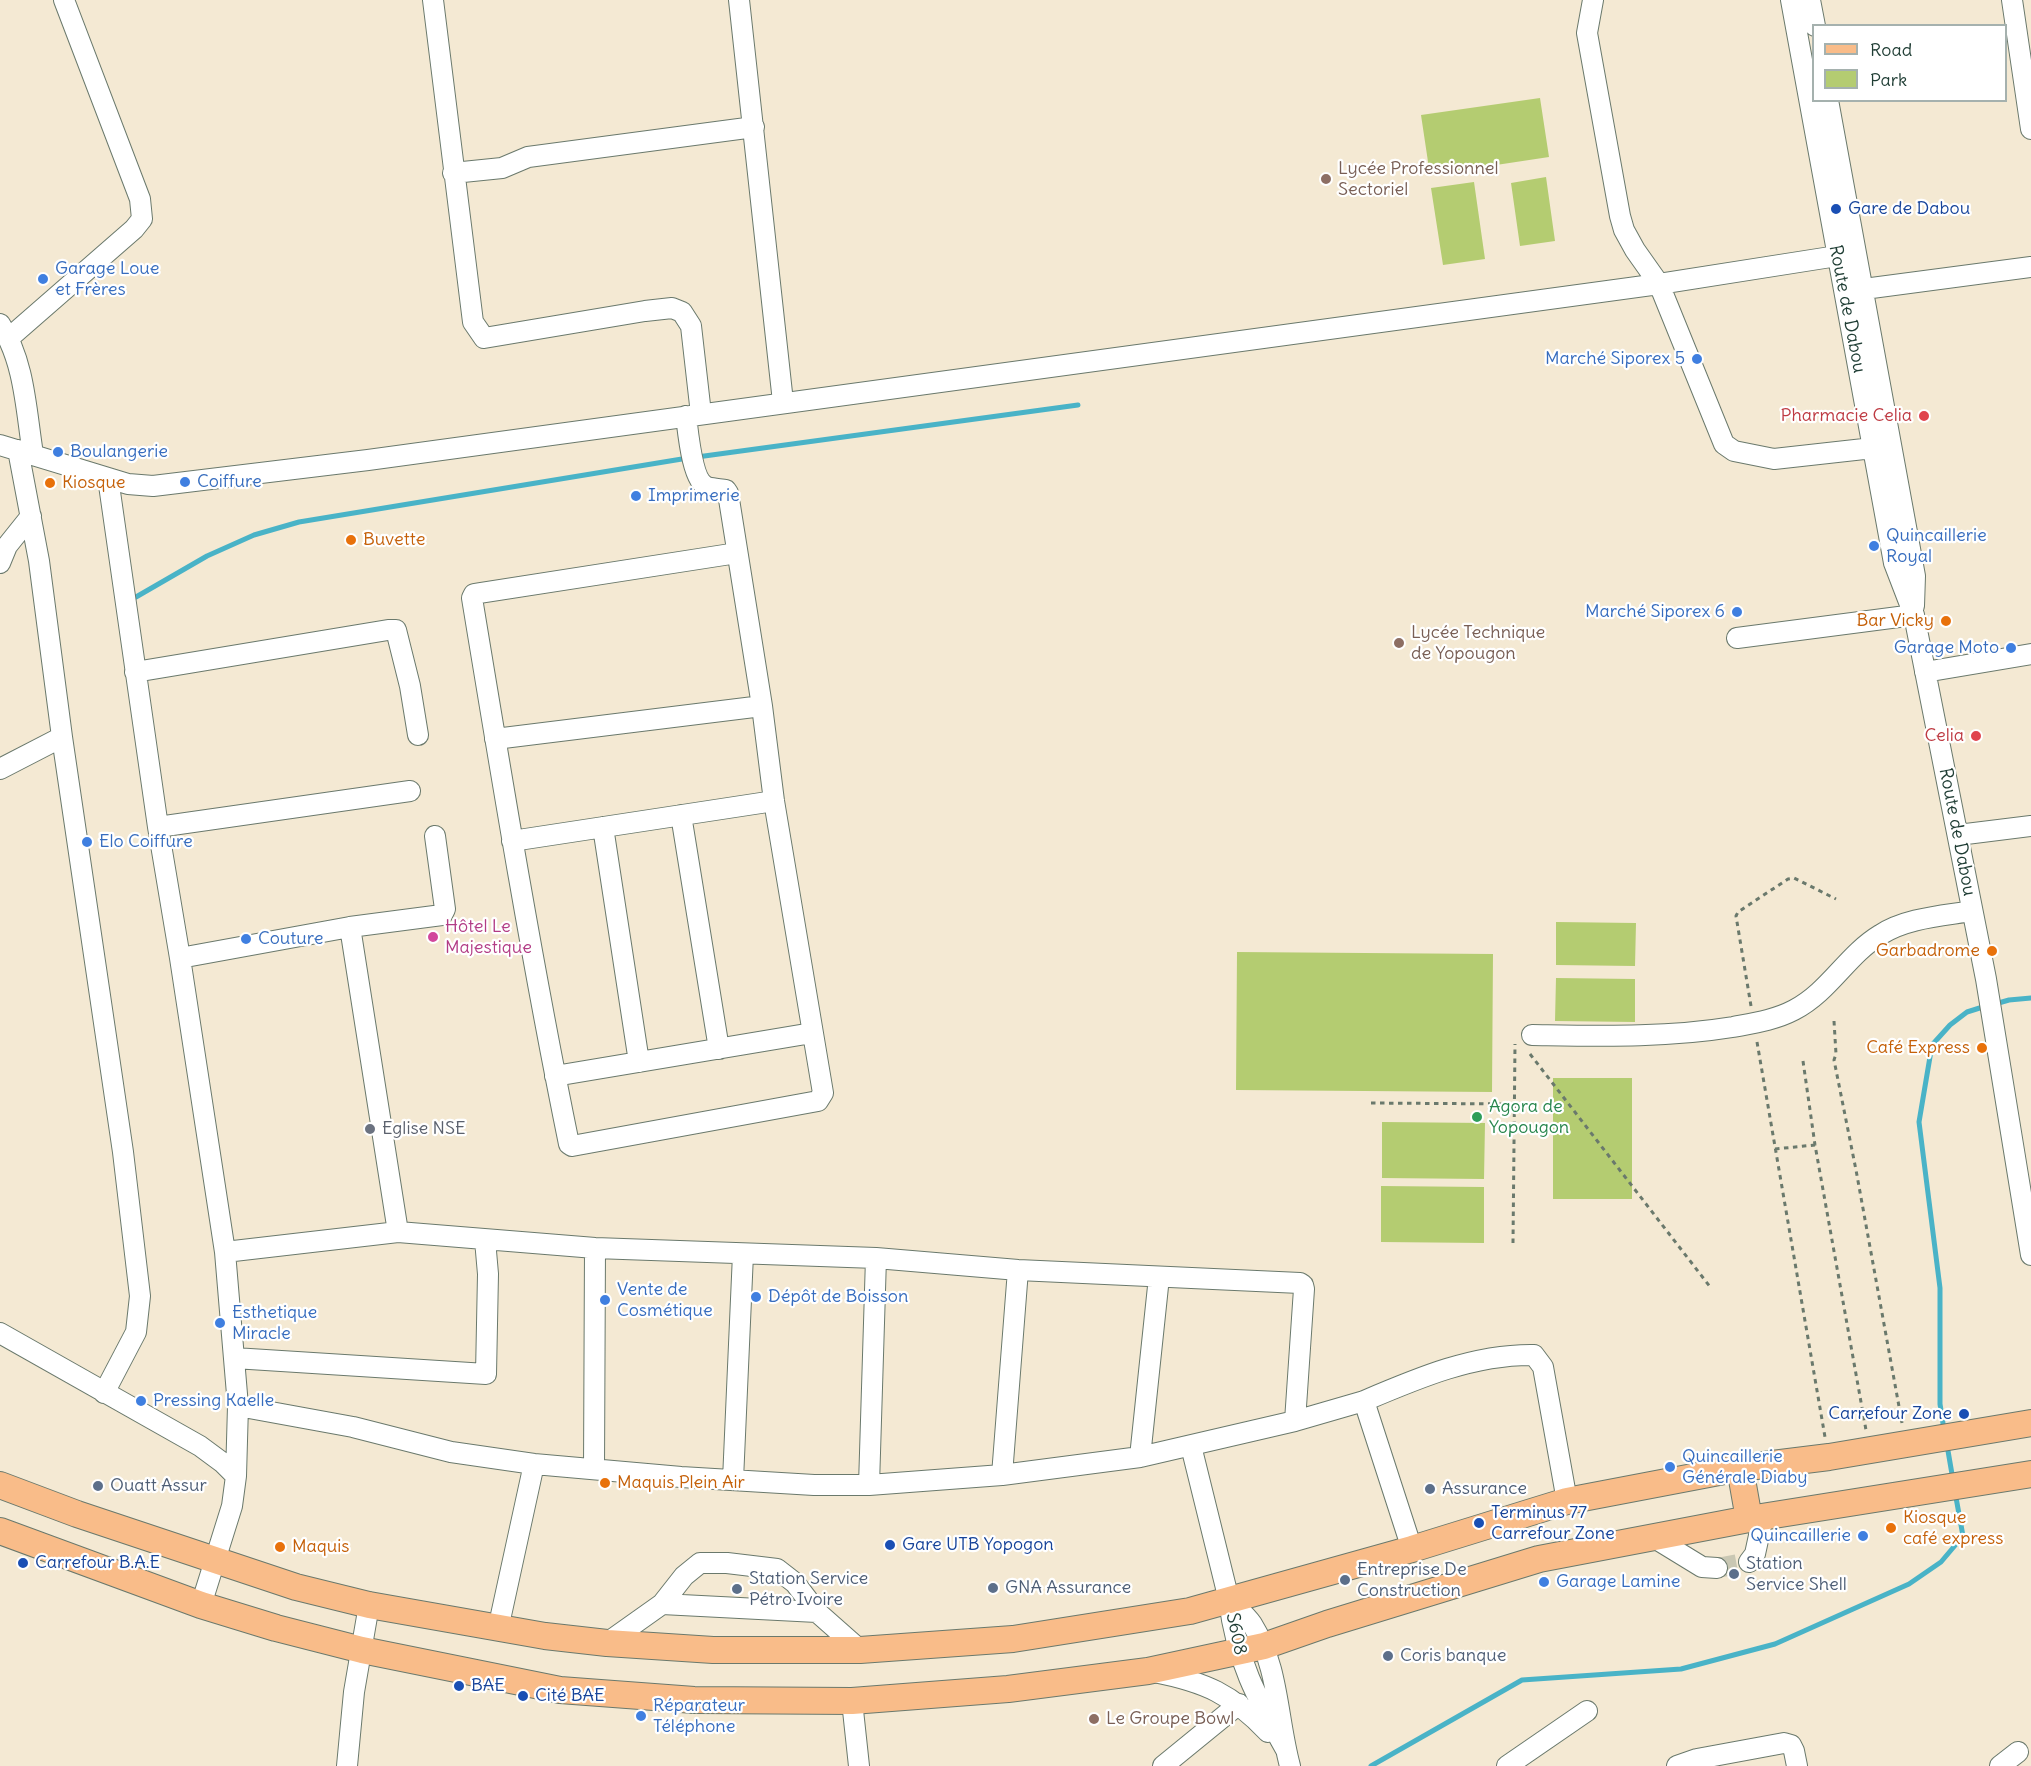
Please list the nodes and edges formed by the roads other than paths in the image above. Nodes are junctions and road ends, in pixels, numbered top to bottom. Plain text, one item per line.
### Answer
1 (64, 0) edge
2 (433, 0) edge
3 (739, 0) edge
4 (1593, 0) edge
5 (1791, 0) edge
6 (1810, 0) edge
7 (2012, 0) edge
8 (1815, 24) edge
9 (2028, 83) edge
10 (1828, 102) edge
11 (754, 127) junction
12 (2031, 129) edge
13 (453, 173) junction
14 (1837, 256) junction
15 (2031, 267) edge
16 (1659, 284) junction
17 (1864, 289) junction
18 (5, 331) edge
19 (783, 402) junction
20 (693, 415) junction
21 (1873, 448) junction
22 (17, 450) edge
23 (108, 478) junction
24 (31, 516) junction
25 (737, 553) junction
26 (0, 563) edge
27 (1914, 615) junction
28 (1737, 638) dead end
29 (2031, 654) edge
30 (135, 672) junction
31 (1925, 672) junction
32 (762, 706) junction
33 (418, 735) dead end
34 (62, 737) junction
35 (495, 739) junction
36 (0, 769) edge
37 (410, 791) dead end
38 (774, 801) junction
39 (681, 815) junction
40 (2031, 826) edge
41 (158, 827) junction
42 (603, 827) junction
43 (1958, 835) junction
44 (435, 836) dead end
45 (512, 841) junction
46 (1972, 911) junction
47 (350, 927) junction
48 (180, 958) junction
49 (812, 1033) junction
50 (1526, 1041) road end
51 (719, 1049) junction
52 (639, 1062) junction
53 (555, 1076) junction
54 (398, 1232) junction
55 (485, 1240) junction
56 (595, 1248) junction
57 (225, 1252) junction
58 (743, 1254) junction
59 (2031, 1256) edge
60 (876, 1258) junction
61 (1018, 1270) junction
62 (1159, 1277) junction
63 (0, 1334) edge
64 (234, 1358) junction
65 (104, 1393) junction
66 (1364, 1401) junction
67 (238, 1406) junction
68 (1294, 1421) junction
69 (2031, 1423) edge
70 (1191, 1446) junction
71 (1140, 1457) junction
72 (534, 1464) junction
73 (1740, 1468) junction
74 (594, 1469) junction
75 (2031, 1474) edge
76 (1002, 1475) junction
77 (237, 1476) junction
78 (733, 1480) junction
79 (0, 1485) edge
80 (869, 1485) junction
81 (1568, 1501) junction
82 (1756, 1518) junction
83 (0, 1531) edge
84 (1653, 1537) junction
85 (1412, 1549) junction
86 (215, 1560) junction
87 (1749, 1562) dead end
88 (1717, 1568) tunnel mouth
89 (1229, 1600) junction
90 (662, 1604) junction
91 (201, 1605) junction
92 (369, 1605) junction
93 (817, 1612) junction
94 (498, 1629) junction
95 (607, 1643) junction
96 (1264, 1646) junction
97 (362, 1650) junction
98 (860, 1650) junction
99 (1238, 1652) junction
100 (1148, 1671) junction
101 (852, 1701) junction
102 (1239, 1704) junction
103 (1587, 1711) dead end
104 (2018, 1752) dead end
105 (1288, 1758) edge
106 (1698, 1762) edge
107 (347, 1766) edge
108 (859, 1766) edge
109 (1163, 1766) edge
110 (1507, 1766) edge
111 (1677, 1766) edge
112 (1797, 1766) edge
113 (2000, 1766) edge

1 - 18 street
2 - 13 street
3 - 11 street
4 - 16 street
5 - 14 street, Route de Dabou
6 - 8 street
7 - 9 street
9 - 12 street
10 - 17 street, Route de Dabou
11 - 13 street
11 - 19 street
13 - 20 street
14 - 16 street
14 - 21 street, Route de Dabou
15 - 17 street
16 - 19 street
16 - 21 street
17 - 27 street, Route de Dabou
18 - 22 street
19 - 20 street
20 - 23 street
20 - 25 street
21 - 27 street, Route de Dabou
22 - 23 street
22 - 24 street
23 - 30 street
24 - 26 street
24 - 34 street
25 - 32 street
25 - 35 street
27 - 28 street
27 - 31 street, Route de Dabou
29 - 31 street
30 - 33 street
30 - 41 street
31 - 43 street, Route de Dabou
32 - 35 street
32 - 38 street
34 - 36 street
34 - 65 street
35 - 45 street
37 - 41 street
38 - 39 street
38 - 49 street
39 - 42 street
39 - 51 street
40 - 43 street
41 - 48 street
42 - 45 street
42 - 52 street
43 - 46 street, Route de Dabou
44 - 47 street
45 - 53 street
46 - 50 street
46 - 59 street, Route de Dabou
47 - 48 street
47 - 54 street
48 - 57 street
49 - 51 street
49 - 53 street
51 - 52 street
52 - 53 street
54 - 55 street
54 - 57 street
55 - 56 street
55 - 64 street
56 - 58 street
56 - 74 street
57 - 64 street
58 - 60 street
58 - 78 street
60 - 61 street
60 - 80 street
61 - 62 street
61 - 76 street
62 - 68 street
62 - 71 street
63 - 65 street
64 - 67 street
65 - 77 street
66 - 68 street
66 - 81 street
66 - 85 street
67 - 72 street
67 - 77 street
68 - 70 street
69 - 73 main road
70 - 71 street
70 - 89 street
71 - 76 street
72 - 74 street
72 - 94 street
73 - 81 main road
73 - 82 main road
74 - 78 street
75 - 82 main road
76 - 80 street
77 - 86 street
78 - 80 street
79 - 86 main road
81 - 85 main road
82 - 84 main road
82 - 87 street
83 - 91 main road
84 - 88 street
84 - 96 main road
85 - 89 main road
86 - 91 street
86 - 92 main road
89 - 96 street, S608
89 - 98 main road
89 - 99 street, S608
90 - 93 street
90 - 93 street
90 - 95 street
91 - 97 main road
92 - 94 main road
92 - 97 street
93 - 98 street
94 - 95 main road
95 - 98 main road
96 - 99 main road
96 - 105 street, S608
97 - 101 main road
97 - 107 street
99 - 100 main road
99 - 105 street, S608
100 - 101 main road
100 - 102 street
101 - 108 street
102 - 105 street
102 - 109 street
103 - 110 street
104 - 113 street
106 - 111 street
106 - 112 street

